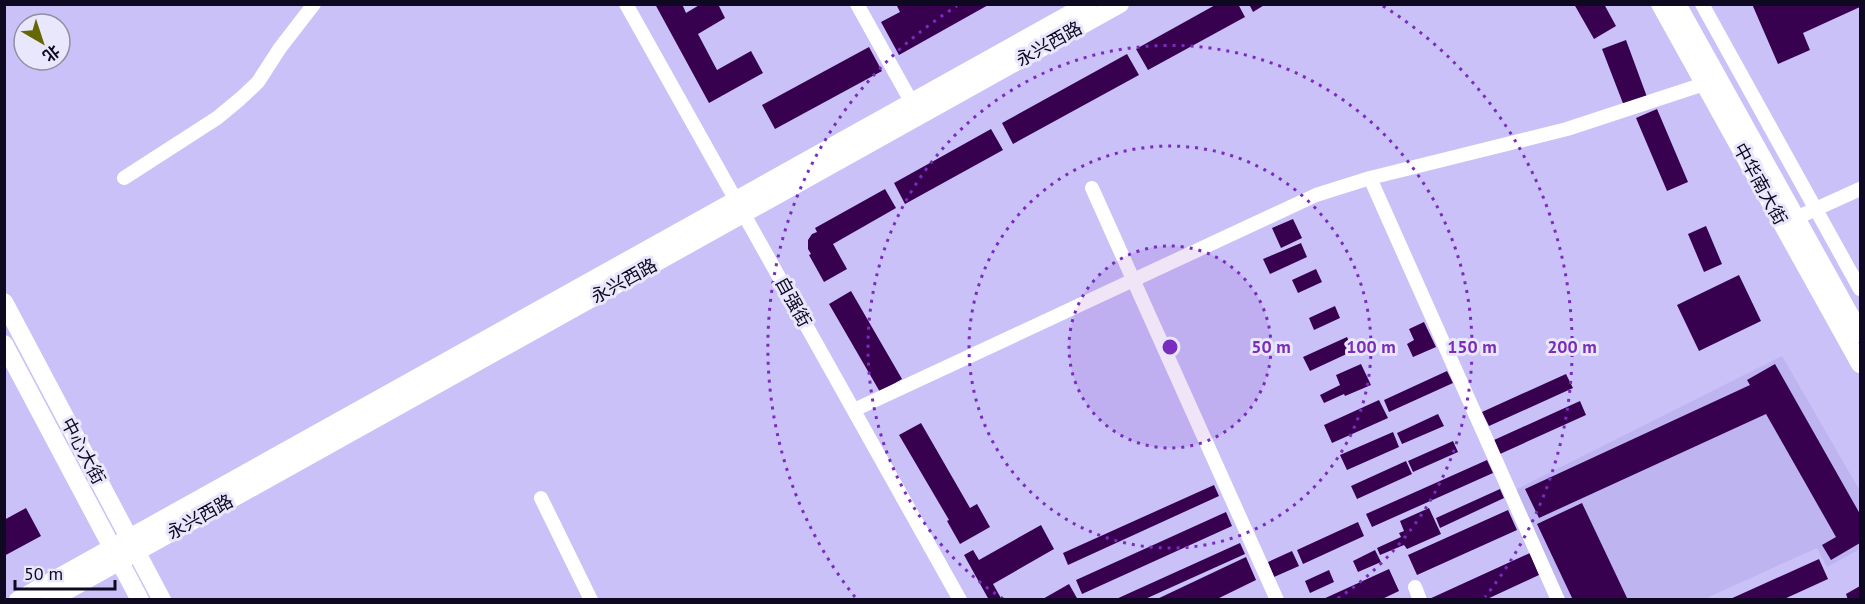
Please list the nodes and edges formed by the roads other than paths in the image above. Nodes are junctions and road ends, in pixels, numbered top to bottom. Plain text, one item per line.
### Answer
1 (314, 4) edge
2 (626, 4) edge
3 (857, 4) edge
4 (1088, 4) edge
5 (1120, 4) edge
6 (1660, 4) edge
7 (1677, 4) edge
8 (1702, 4) edge
9 (1704, 84) junction
10 (912, 102) junction
11 (124, 178) dead end
12 (1370, 178) junction
13 (1092, 188) dead end
14 (1860, 189) edge
15 (740, 207) junction
16 (1816, 209) junction
17 (1796, 218) junction
18 (1134, 281) junction
19 (1860, 289) edge
20 (4, 302) edge
21 (1860, 333) edge
22 (4, 344) edge
23 (1860, 364) edge
24 (854, 410) junction
25 (541, 498) dead end
26 (125, 549) junction
27 (18, 600) edge
28 (50, 600) edge
29 (140, 600) edge
30 (162, 600) edge
31 (591, 600) edge
32 (960, 600) edge
33 (1277, 600) edge
34 (1558, 600) edge

1 - 11 street
2 - 15 street, 自强街
3 - 10 street
4 - 10 main road, 永兴西路
5 - 15 main road, 永兴西路
6 - 9 main road, 中华南大街
7 - 17 main road, 中华南大街
8 - 16 street
9 - 12 street
9 - 23 main road, 中华南大街
10 - 15 main road, 永兴西路
12 - 18 street
12 - 34 street
13 - 18 street
14 - 16 street
15 - 24 street, 自强街
15 - 26 main road, 永兴西路
16 - 17 street
16 - 19 street
17 - 21 main road, 中华南大街
18 - 24 street
18 - 33 street
20 - 26 main road, 中心大街
22 - 26 main road, 中心大街
24 - 32 street, 自强街
25 - 31 street
26 - 27 main road
26 - 28 main road
26 - 29 main road, 中心大街
26 - 30 main road, 中心大街

